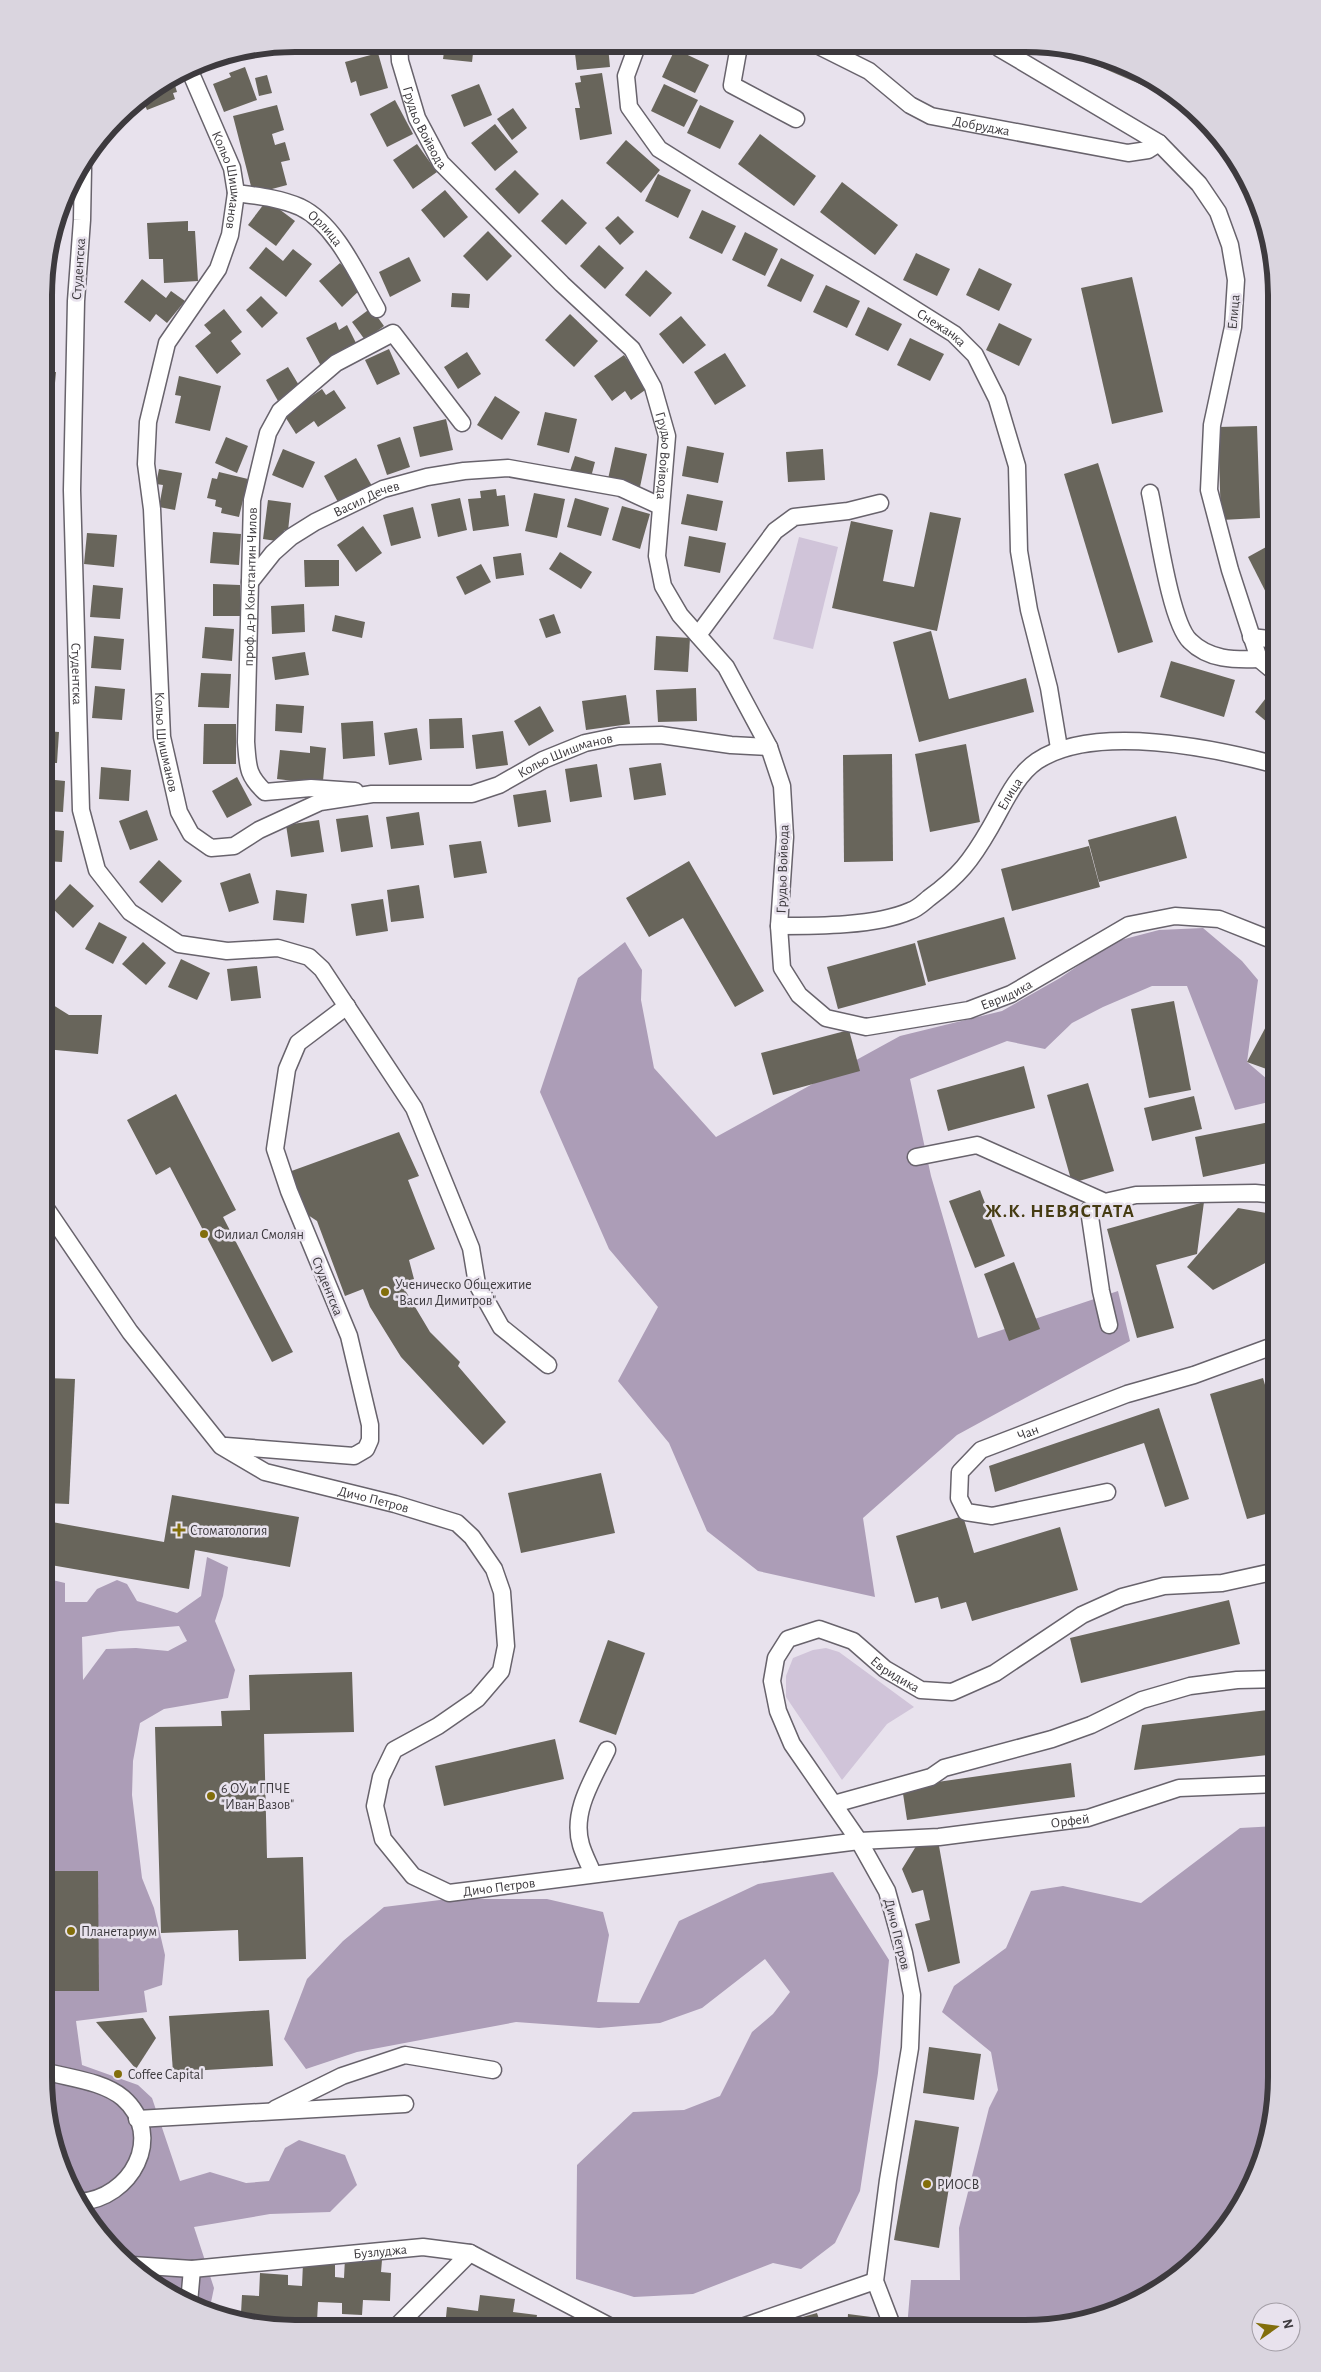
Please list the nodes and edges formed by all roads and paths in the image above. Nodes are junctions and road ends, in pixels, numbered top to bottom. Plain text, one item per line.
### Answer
1 (399, 52) edge
2 (635, 52) edge
3 (738, 52) edge
4 (831, 52) edge
5 (1006, 52) edge
6 (192, 76) edge
7 (796, 119) dead end
8 (1159, 143) junction
9 (82, 180) edge
10 (236, 193) junction
11 (377, 309) dead end
12 (462, 423) dead end
13 (1150, 493) dead end
14 (880, 502) dead end
15 (660, 506) junction
16 (250, 582) junction
17 (698, 634) junction
18 (1251, 637) junction
19 (1268, 639) edge
20 (1259, 659) junction
21 (1268, 666) edge
22 (769, 747) junction
23 (1059, 748) junction
24 (1268, 763) edge
25 (372, 794) junction
26 (779, 926) junction
27 (1268, 938) edge
28 (347, 1006) junction
29 (916, 1157) dead end
30 (1268, 1194) edge
31 (1105, 1202) junction
32 (52, 1217) edge
33 (1109, 1324) dead end
34 (1268, 1348) edge
35 (548, 1365) dead end
36 (221, 1446) junction
37 (1106, 1492) dead end
38 (1268, 1573) edge
39 (1268, 1679) edge
40 (607, 1750) dead end
41 (1268, 1784) edge
42 (834, 1804) junction
43 (859, 1841) junction
44 (593, 1874) junction
45 (493, 2070) dead end
46 (52, 2073) edge
47 (405, 2104) dead end
48 (268, 2112) junction
49 (137, 2118) junction
50 (87, 2201) edge
51 (470, 2253) junction
52 (144, 2266) edge
53 (192, 2269) junction
54 (875, 2281) junction
55 (190, 2295) edge
56 (403, 2320) edge
57 (598, 2320) edge
58 (762, 2320) edge
59 (890, 2320) edge

1 - 15 street, Грудьо Войвода
2 - 23 street, Снежанка
3 - 7 street
4 - 8 street, Добруджа
5 - 8 street, Елица
6 - 10 street, Кольо Шишманов
8 - 18 street, Елица
9 - 28 street, Студентска
10 - 11 street, Орлица
10 - 25 street, Кольо Шишманов
12 - 16 street, проф. д-р Константин Чилов
13 - 20 street
14 - 17 street
15 - 16 street, Васил Дечев
15 - 17 street, Грудьо Войвода
16 - 25 street, проф. д-р Константин Чилов
17 - 22 street, Грудьо Войвода
18 - 19 street
18 - 20 street, Елица
20 - 21 street
22 - 25 street, Кольо Шишманов
22 - 26 street, Грудьо Войвода
23 - 24 street, Елица
23 - 26 street, Елица
26 - 27 street, Евридика
28 - 35 street, Студентска
28 - 36 street, Студентска
29 - 31 street
30 - 31 street
31 - 33 street
32 - 36 street, Дичо Петров
34 - 37 street, Чан
36 - 44 street, Дичо Петров
38 - 42 street, Евридика
39 - 42 street
40 - 44 street
41 - 43 street, Орфей
42 - 43 street, Евридика
43 - 44 street, Дичо Петров
43 - 54 street, Дичо Петров
45 - 48 street
46 - 49 street
47 - 48 street
48 - 49 street
49 - 50 street
51 - 53 street, Бузлуджа
51 - 56 street
51 - 57 street, Бузлуджа
52 - 53 street, Бузлуджа
53 - 55 street
54 - 58 street
54 - 59 street, Дичо Петров

